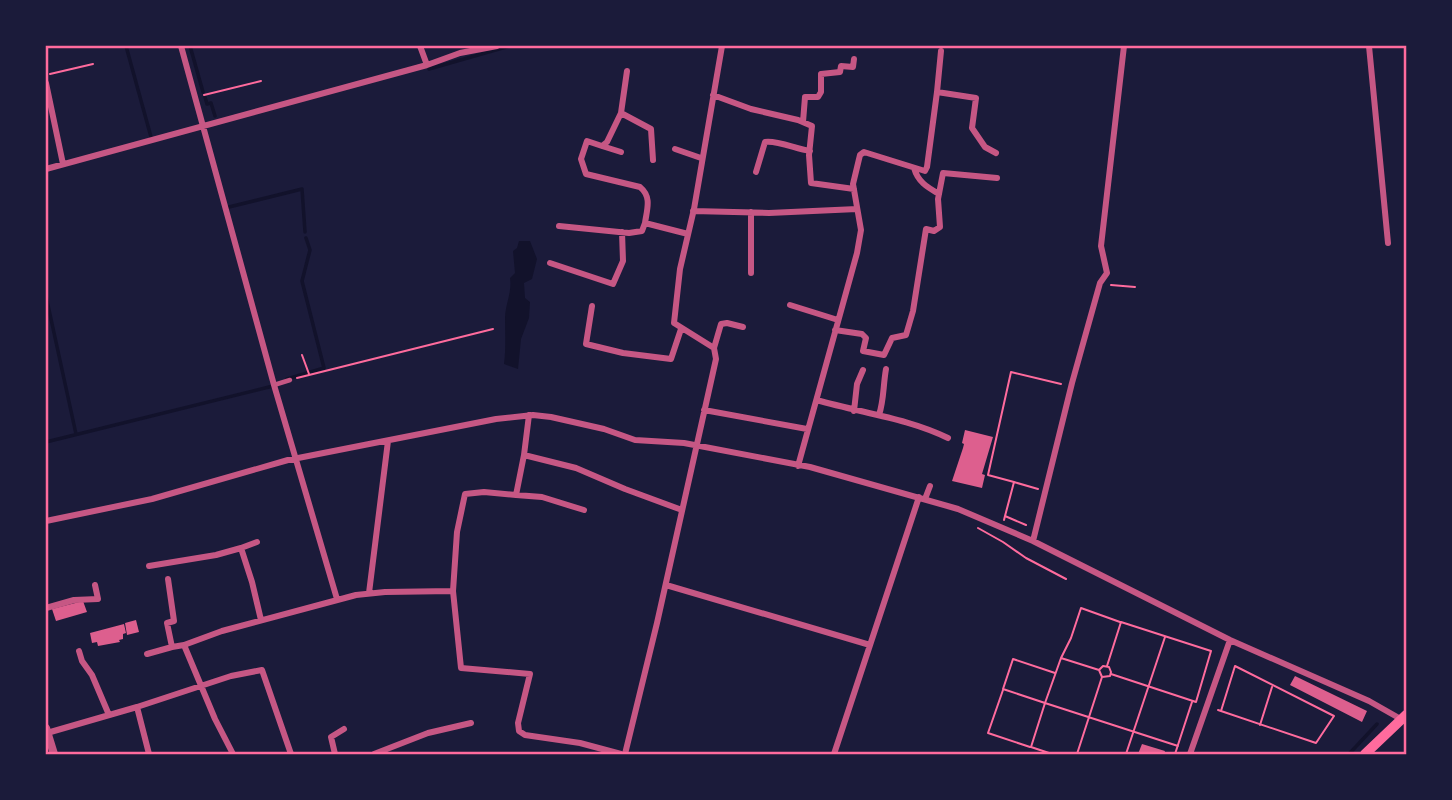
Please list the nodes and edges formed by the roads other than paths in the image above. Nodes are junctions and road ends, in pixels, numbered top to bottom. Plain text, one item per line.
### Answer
1 (181, 46) edge
2 (420, 46) edge
3 (498, 46) edge
4 (722, 46) edge
5 (1124, 46) edge
6 (1369, 46) edge
7 (941, 51) dead end
8 (854, 59) dead end
9 (427, 65) junction
10 (627, 71) dead end
11 (46, 83) edge
12 (937, 92) junction
13 (713, 95) junction
14 (621, 113) junction
15 (803, 122) junction
16 (204, 126) junction
17 (602, 146) junction
18 (675, 149) dead end
19 (810, 151) junction
20 (621, 152) dead end
21 (996, 153) dead end
22 (701, 158) junction
23 (653, 160) dead end
24 (63, 164) junction
25 (915, 168) junction
26 (46, 169) edge
27 (756, 172) dead end
28 (997, 178) dead end
29 (854, 188) junction
30 (939, 194) junction
31 (857, 209) junction
32 (693, 211) junction
33 (751, 212) junction
34 (645, 223) junction
35 (559, 226) dead end
36 (622, 232) junction
37 (688, 234) junction
38 (1388, 243) dead end
39 (550, 263) dead end
40 (751, 273) dead end
41 (790, 305) dead end
42 (592, 306) dead end
43 (838, 320) junction
44 (743, 327) dead end
45 (681, 329) junction
46 (835, 330) junction
47 (714, 348) junction
48 (886, 369) dead end
49 (863, 370) dead end
50 (290, 380) road end
51 (274, 385) junction
52 (817, 400) junction
53 (704, 411) junction
54 (854, 411) junction
55 (529, 415) junction
56 (879, 415) junction
57 (807, 429) junction
58 (948, 438) dead end
59 (388, 441) junction
60 (696, 445) junction
61 (524, 455) junction
62 (297, 459) junction
63 (798, 466) junction
64 (930, 486) dead end
65 (516, 495) junction
66 (922, 498) junction
67 (584, 510) dead end
68 (682, 510) junction
69 (46, 522) edge
70 (1033, 541) junction
71 (257, 542) dead end
72 (241, 548) junction
73 (149, 566) dead end
74 (168, 579) dead end
75 (95, 584) dead end
76 (666, 585) junction
77 (453, 591) junction
78 (369, 593) junction
79 (337, 599) junction
80 (46, 608) edge
81 (261, 620) junction
82 (1230, 640) junction
83 (184, 645) junction
84 (870, 645) junction
85 (172, 647) junction
86 (79, 651) dead end
87 (147, 654) dead end
88 (201, 686) junction
89 (137, 708) junction
90 (109, 715) junction
91 (1405, 719) edge
92 (471, 723) dead end
93 (344, 729) dead end
94 (46, 731) edge
95 (54, 754) edge
96 (149, 754) edge
97 (233, 754) edge
98 (291, 754) edge
99 (335, 754) edge
100 (374, 754) edge
101 (623, 754) edge
102 (834, 754) edge
103 (1190, 754) edge
104 (1365, 754) edge

1 - 16 street
2 - 9 street
3 - 9 street
4 - 13 street
5 - 70 street
6 - 38 street
7 - 12 street
8 - 15 street
9 - 16 street
10 - 14 street
11 - 24 street
12 - 21 street
12 - 25 street
13 - 15 street
13 - 22 street
14 - 17 street
14 - 23 street
15 - 19 street
16 - 24 street
16 - 51 street
17 - 20 street
17 - 34 street
18 - 22 street
19 - 27 street
19 - 29 street
22 - 32 street
24 - 26 street
25 - 29 street
25 - 30 street
28 - 30 street
29 - 31 street
30 - 46 street
31 - 33 street
31 - 43 street
32 - 33 street
32 - 37 street
33 - 40 street
34 - 36 street
34 - 37 street
35 - 36 street
36 - 39 street
37 - 45 street
41 - 43 street
42 - 45 street
43 - 46 street
44 - 47 street
45 - 47 street
46 - 52 street
47 - 53 street
48 - 56 street
49 - 54 street
50 - 51 street
51 - 62 street
52 - 54 street
52 - 57 street
53 - 57 street
53 - 60 street
54 - 56 street
55 - 59 street
55 - 60 street
55 - 61 street
56 - 58 street
57 - 63 street
59 - 62 street
59 - 78 street
60 - 63 street
60 - 68 street
61 - 65 street
61 - 68 street
62 - 69 street
62 - 79 street
63 - 66 street
64 - 66 street
65 - 67 street
65 - 77 street
66 - 70 street
66 - 84 street
68 - 76 street
70 - 82 street
71 - 72 street
72 - 73 street
72 - 81 street
74 - 85 street
75 - 80 street
76 - 84 street
76 - 101 street
77 - 78 street
77 - 101 street
78 - 79 street
79 - 81 street
81 - 83 street
82 - 91 street
82 - 103 street
83 - 85 street
83 - 88 street
84 - 102 street
85 - 87 street
86 - 90 street
88 - 89 street
88 - 97 street
88 - 98 street
89 - 90 street
89 - 96 street
90 - 94 street
91 - 104 main road
92 - 100 street
93 - 99 street
94 - 95 street

